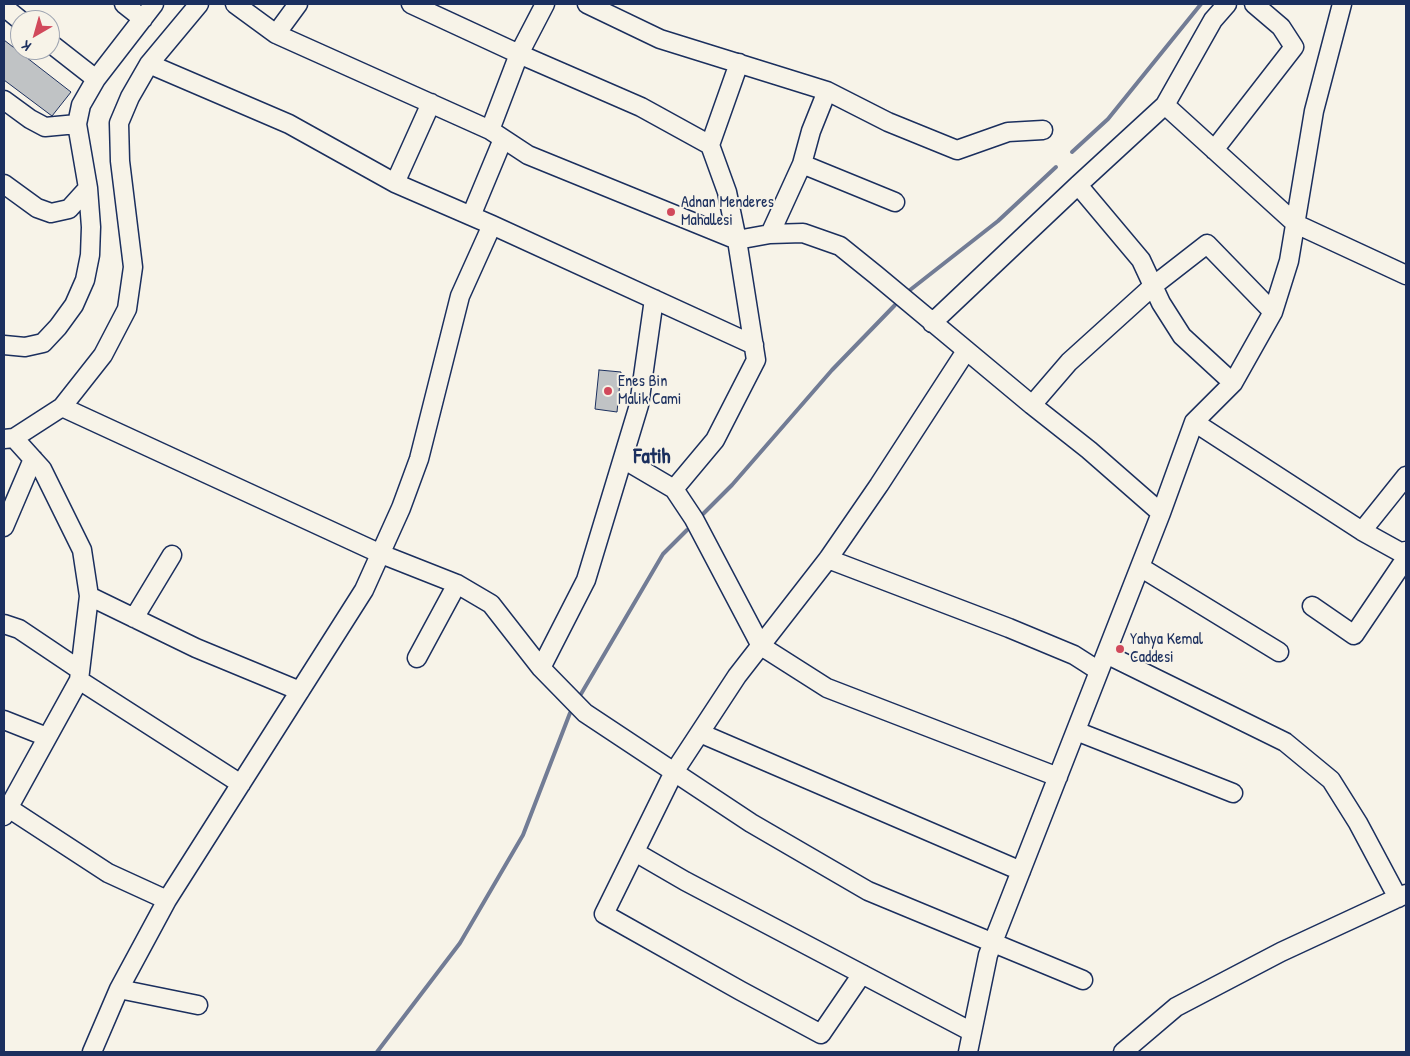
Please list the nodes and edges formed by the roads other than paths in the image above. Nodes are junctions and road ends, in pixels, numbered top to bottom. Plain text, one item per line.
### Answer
1 (124, 4) edge
2 (154, 4) edge
3 (199, 4) edge
4 (235, 4) edge
5 (298, 4) edge
6 (411, 4) edge
7 (546, 4) edge
8 (586, 4) edge
9 (1227, 4) edge
10 (1254, 4) edge
11 (1342, 4) edge
12 (143, 19) junction
13 (276, 34) junction
14 (60, 51) edge
15 (519, 54) junction
16 (739, 63) junction
17 (149, 64) junction
18 (96, 79) junction
19 (827, 91) junction
20 (4, 100) edge
21 (431, 103) junction
22 (1165, 105) junction
23 (77, 124) junction
24 (1043, 130) dead end
25 (496, 135) junction
26 (710, 145) junction
27 (1214, 150) junction
28 (802, 164) junction
29 (395, 183) junction
30 (4, 184) edge
31 (1078, 185) junction
32 (88, 188) junction
33 (895, 202) dead end
34 (471, 216) junction
35 (1296, 224) junction
36 (492, 225) junction
37 (770, 234) junction
38 (737, 240) junction
39 (1406, 275) edge
40 (1153, 286) junction
41 (654, 299) junction
42 (1273, 312) junction
43 (932, 322) junction
44 (4, 345) edge
45 (754, 345) junction
46 (966, 351) junction
47 (1233, 383) junction
48 (1032, 405) junction
49 (62, 407) junction
50 (1194, 422) junction
51 (9, 439) edge
52 (33, 459) junction
53 (623, 459) junction
54 (1406, 476) edge
55 (674, 489) junction
56 (1161, 513) junction
57 (4, 527) edge
58 (1362, 531) junction
59 (381, 554) junction
60 (172, 555) dead end
61 (828, 559) junction
62 (1404, 559) edge
63 (1140, 567) junction
64 (457, 584) junction
65 (88, 596) junction
66 (1312, 606) dead end
67 (134, 618) junction
68 (4, 624) edge
69 (760, 646) junction
70 (1279, 652) dead end
71 (1106, 654) junction
72 (417, 658) dead end
73 (542, 668) junction
74 (1099, 671) junction
75 (80, 675) junction
76 (300, 691) junction
77 (4, 720) edge
78 (1076, 731) junction
79 (700, 733) junction
80 (47, 737) junction
81 (674, 772) junction
82 (1058, 777) junction
83 (241, 784) junction
84 (1233, 793) dead end
85 (5, 809) edge
86 (635, 852) junction
87 (1021, 871) junction
88 (1402, 896) edge
89 (167, 900) junction
90 (993, 944) junction
91 (862, 974) junction
92 (1083, 980) dead end
93 (119, 989) junction
94 (198, 1005) dead end
95 (972, 1032) junction
96 (92, 1052) edge
97 (968, 1052) edge
98 (1123, 1052) edge

1 - 12 street
2 - 12 street
3 - 17 street
4 - 13 street
5 - 13 street
6 - 15 street
7 - 15 street
8 - 16 street
9 - 22 street
10 - 27 street
11 - 35 street
12 - 18 street
13 - 21 street
14 - 18 street
15 - 25 street
15 - 26 street
16 - 19 street
16 - 26 street
17 - 29 street
17 - 49 street
18 - 23 street
19 - 24 street
19 - 28 street
20 - 23 street
21 - 25 street
21 - 29 street
22 - 27 street
22 - 31 street
23 - 32 street
25 - 34 street
25 - 38 street
26 - 38 street
27 - 35 street
28 - 33 street
28 - 37 street
29 - 34 street
30 - 32 street
31 - 40 street
31 - 43 street
32 - 44 street
34 - 36 street
35 - 39 street
35 - 42 street
36 - 41 street
36 - 59 street
37 - 38 street
37 - 43 street
38 - 45 street
40 - 42 street
40 - 47 street
40 - 48 street
41 - 45 street
41 - 53 street
42 - 47 street
43 - 46 street
45 - 55 street
46 - 48 street
46 - 61 street
47 - 50 street
48 - 56 street
49 - 51 street
49 - 59 street
50 - 56 street
50 - 58 street
51 - 52 street
52 - 57 street
52 - 65 street
53 - 55 street
53 - 73 street
54 - 58 street
55 - 69 street
56 - 63 street
58 - 62 street
59 - 64 street
59 - 76 street
60 - 67 street
61 - 69 street
61 - 74 street
62 - 66 street
63 - 70 street
63 - 71 street
64 - 72 street
64 - 73 street
65 - 67 street
65 - 75 street
67 - 76 street
68 - 75 street
69 - 79 street
69 - 82 street
71 - 74 street
71 - 88 street
73 - 81 street
74 - 78 street
75 - 80 street
75 - 83 street
76 - 83 street
77 - 80 street
78 - 82 street
78 - 84 street
79 - 81 street
79 - 87 street
80 - 85 street
81 - 86 street
81 - 90 street
82 - 87 street
83 - 89 street
85 - 89 street
86 - 91 street
86 - 91 street
87 - 90 street
88 - 98 street
89 - 93 street
90 - 92 street
90 - 95 street
91 - 95 street
93 - 94 street
93 - 96 street
95 - 97 street

